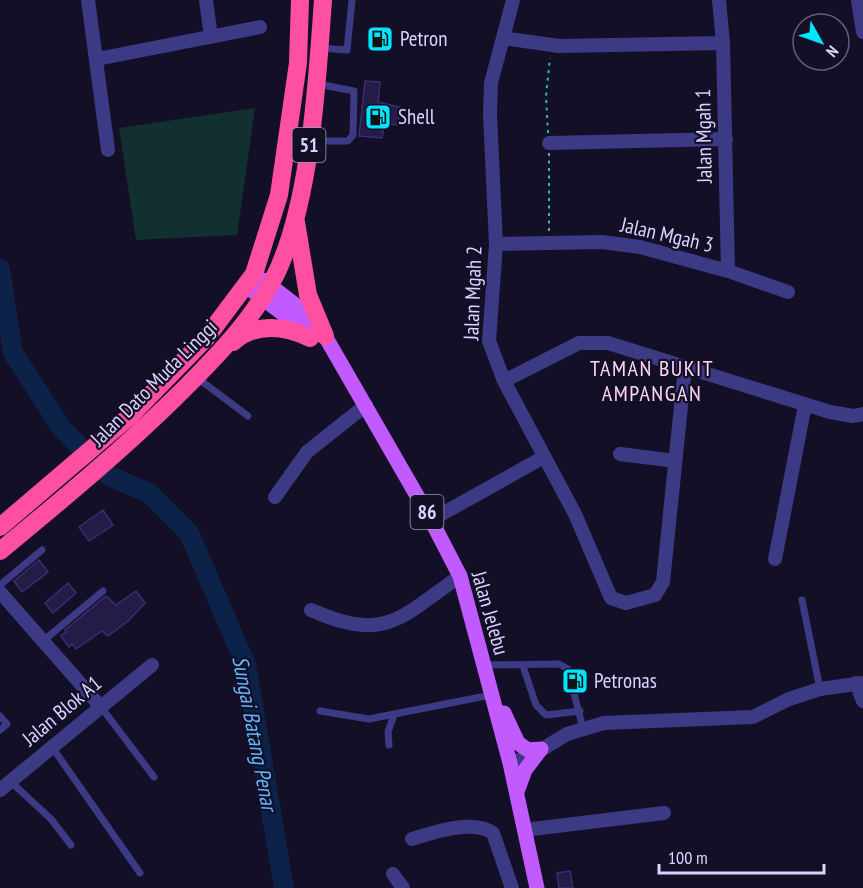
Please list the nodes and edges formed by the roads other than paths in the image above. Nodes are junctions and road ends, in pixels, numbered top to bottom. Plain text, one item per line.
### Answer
1 (88, 0) edge
2 (206, 0) edge
3 (300, 0) edge
4 (323, 0) edge
5 (352, 0) edge
6 (513, 0) edge
7 (719, 0) edge
8 (858, 0) edge
9 (260, 27) dead end
10 (863, 32) edge
11 (211, 37) junction
12 (503, 38) junction
13 (723, 44) junction
14 (320, 48) junction
15 (97, 58) junction
16 (315, 84) junction
17 (726, 139) junction
18 (310, 141) junction
19 (549, 143) dead end
20 (108, 150) dead end
21 (295, 217) junction
22 (496, 244) junction
23 (728, 272) junction
24 (250, 280) junction
25 (266, 292) junction
26 (788, 292) dead end
27 (317, 337) junction
28 (223, 352) junction
29 (685, 367) junction
30 (196, 377) junction
31 (504, 381) junction
32 (366, 405) junction
33 (805, 405) junction
34 (863, 414) edge
35 (248, 416) dead end
36 (620, 454) dead end
37 (544, 457) junction
38 (675, 461) junction
39 (275, 497) dead end
40 (431, 520) junction
41 (0, 527) edge
42 (42, 550) dead end
43 (0, 551) edge
44 (775, 559) dead end
45 (460, 576) junction
46 (104, 591) dead end
47 (1, 592) edge
48 (802, 600) dead end
49 (311, 610) dead end
50 (43, 641) junction
51 (152, 665) dead end
52 (523, 666) junction
53 (485, 671) junction
54 (859, 683) edge
55 (820, 689) junction
56 (491, 695) junction
57 (863, 701) edge
58 (100, 706) junction
59 (320, 711) dead end
60 (580, 711) junction
61 (394, 715) junction
62 (0, 716) edge
63 (583, 729) junction
64 (0, 730) edge
65 (389, 745) dead end
66 (52, 747) junction
67 (542, 749) junction
68 (510, 763) junction
69 (154, 777) dead end
70 (5, 786) edge
71 (516, 794) junction
72 (664, 813) dead end
73 (524, 830) junction
74 (412, 839) dead end
75 (71, 845) dead end
76 (140, 873) dead end
77 (393, 874) dead end
78 (403, 888) edge
79 (512, 888) edge
80 (537, 888) edge

1 - 15 street
2 - 11 street
3 - 24 highway, Jalan Dato Muda Linggi / 51
4 - 14 highway, Jalan Dato Muda Linggi / 51
5 - 14 lane
6 - 12 street, Jalan Mgah 2
7 - 13 street, Jalan Mgah 1
8 - 10 street
9 - 11 street
11 - 15 street
12 - 13 street
12 - 22 street, Jalan Mgah 2
13 - 17 street, Jalan Mgah 1
14 - 16 highway, Jalan Dato Muda Linggi / 51
15 - 20 street
16 - 18 highway, Jalan Dato Muda Linggi / 51
16 - 18 lane
17 - 19 street
17 - 23 street, Jalan Mgah 1
18 - 21 highway, Jalan Dato Muda Linggi / 51
21 - 25 highway, Jalan Dato Muda Linggi / 51
21 - 27 highway
22 - 23 street, Jalan Mgah 3
22 - 31 street, Jalan Mgah 2
23 - 26 street, Jalan Mgah 3
24 - 25 main road, Jalan Jelebu / 86
24 - 41 highway, Jalan Dato Muda Linggi / 51
25 - 27 main road, Jalan Jelebu / 86
25 - 28 highway, Jalan Dato Muda Linggi / 51
27 - 28 highway
27 - 32 main road, Jalan Jelebu / 86
28 - 30 highway, Jalan Dato Muda Linggi / 51
29 - 31 street
29 - 33 street
29 - 38 street
30 - 35 lane
30 - 43 highway, Jalan Dato Muda Linggi / 51
31 - 37 street, Jalan Mgah 2
32 - 39 street
32 - 40 main road, Jalan Jelebu / 86
33 - 34 street
33 - 44 street
36 - 38 street
37 - 38 street, Jalan Mgah 2
37 - 40 street
40 - 45 main road, Jalan Jelebu / 86
42 - 47 lane
45 - 49 street
45 - 53 main road, Jalan Jelebu / 86
46 - 50 lane
47 - 50 street
48 - 55 lane
50 - 58 street
51 - 58 street, Jalan Blok A1
52 - 53 lane
52 - 60 lane
52 - 60 lane
53 - 56 main road, Jalan Jelebu / 86
53 - 67 main road
54 - 55 street
54 - 57 street
55 - 63 street
56 - 61 lane
56 - 68 main road, Jalan Jelebu / 86
58 - 66 street, Jalan Blok A1
58 - 69 lane
59 - 61 lane
60 - 63 lane
61 - 65 lane
62 - 64 lane
63 - 67 street
66 - 70 street, Jalan Blok A1
66 - 76 lane
67 - 68 street
67 - 71 main road
68 - 71 main road, Jalan Jelebu / 86
70 - 75 lane
71 - 73 main road, Jalan Jelebu / 86
72 - 73 street
73 - 80 main road, Jalan Jelebu / 86
74 - 79 street
77 - 78 street

